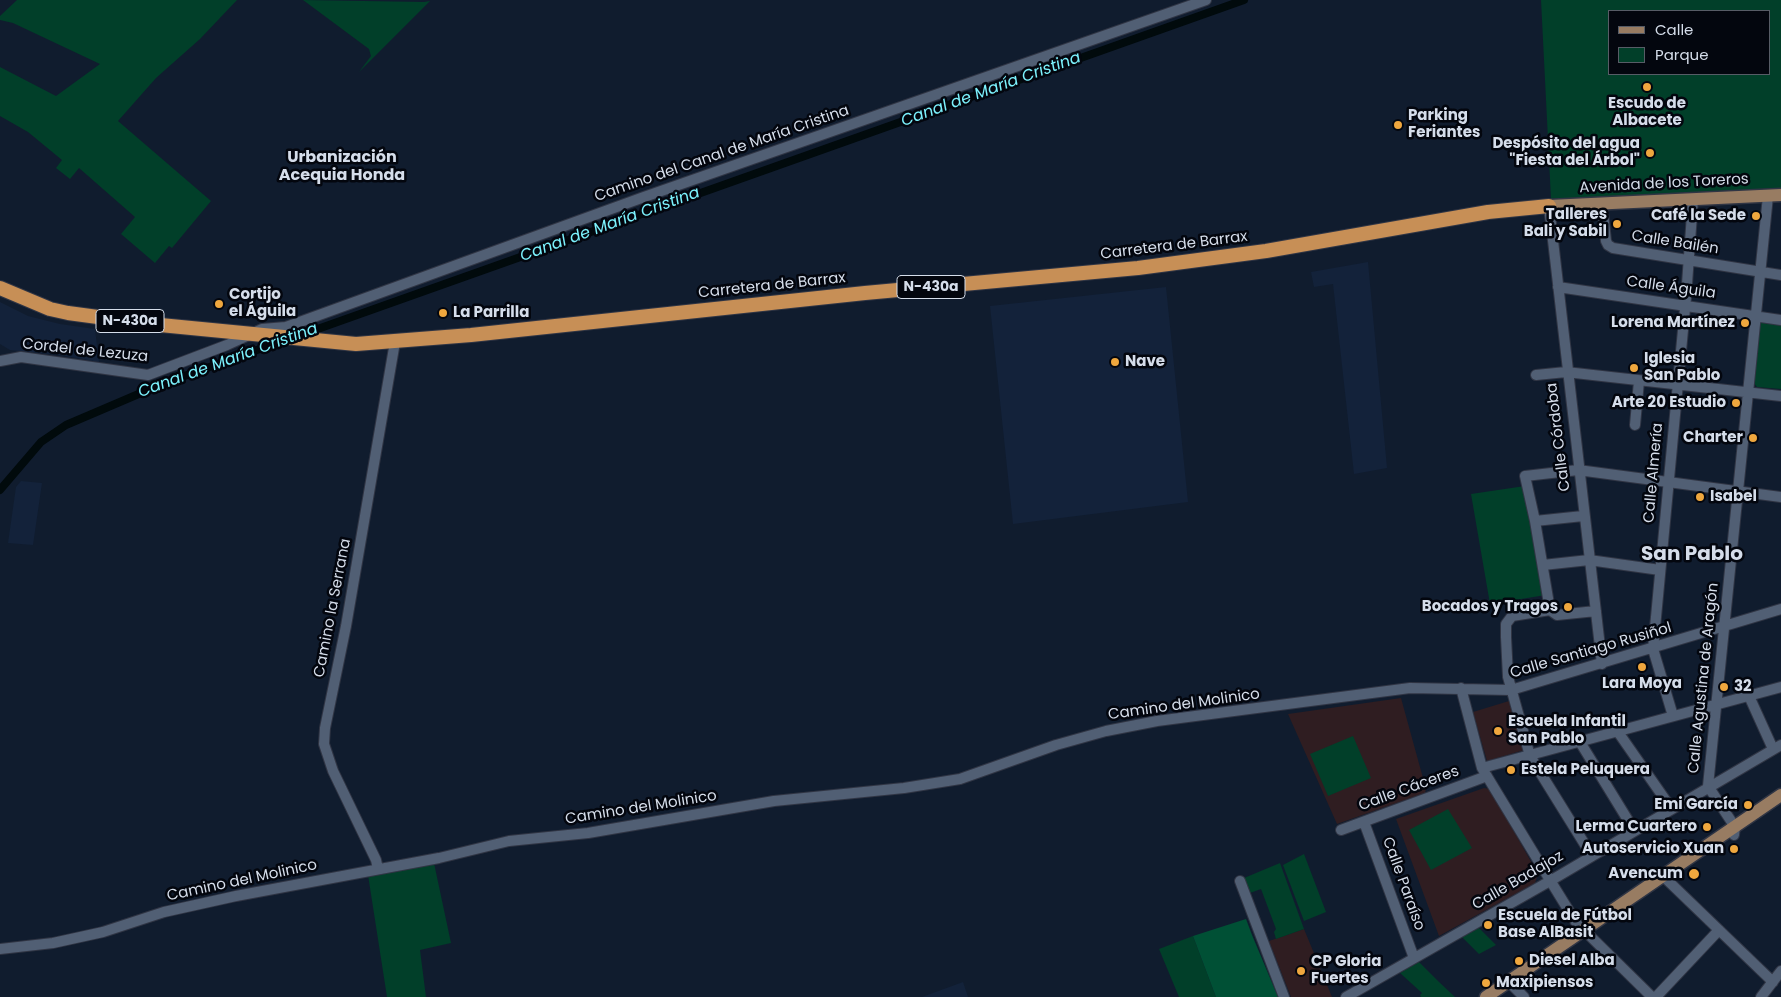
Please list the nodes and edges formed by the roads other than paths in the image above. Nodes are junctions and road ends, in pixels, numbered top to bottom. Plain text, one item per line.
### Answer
1 (1206, 0) edge
2 (1775, 196) edge
3 (1693, 200) junction
4 (1602, 203) junction
5 (1548, 206) junction
6 (1690, 261) junction
7 (1761, 271) junction
8 (1781, 275) edge
9 (1558, 287) junction
10 (0, 288) edge
11 (1686, 306) junction
12 (1756, 316) junction
13 (1781, 320) edge
14 (248, 334) junction
15 (395, 342) junction
16 (0, 361) edge
17 (1566, 372) junction
18 (1536, 375) dead end
19 (1639, 381) junction
20 (1677, 385) junction
21 (1749, 392) junction
22 (1781, 396) edge
23 (1635, 425) dead end
24 (1578, 470) junction
25 (1668, 483) junction
26 (1738, 491) junction
27 (1781, 497) edge
28 (1583, 516) junction
29 (1535, 520) junction
30 (1589, 560) junction
31 (1543, 565) junction
32 (1660, 570) junction
33 (1781, 609) edge
34 (1550, 610) junction
35 (1596, 611) junction
36 (1725, 626) junction
37 (1653, 649) junction
38 (1602, 664) junction
39 (1781, 687) edge
40 (1461, 688) junction
41 (1511, 690) junction
42 (1749, 696) junction
43 (1717, 704) junction
44 (1286, 705) joint
45 (1673, 716) junction
46 (1618, 732) junction
47 (1580, 742) junction
48 (1777, 747) edge
49 (1530, 756) junction
50 (1484, 772) junction
51 (1708, 786) junction
52 (1781, 795) edge
53 (1781, 803) edge
54 (1671, 808) junction
55 (1364, 822) junction
56 (1341, 830) dead end
57 (1634, 830) junction
58 (1734, 831) junction
59 (1592, 856) junction
60 (378, 869) junction
61 (1665, 879) junction
62 (1240, 881) dead end
63 (1550, 881) junction
64 (1719, 930) junction
65 (1585, 933) junction
66 (0, 948) edge
67 (1414, 958) junction
68 (1781, 971) edge
69 (1773, 982) junction
70 (1511, 984) junction
71 (1284, 997) edge
72 (1346, 997) edge
73 (1486, 997) edge
74 (1498, 997) edge
75 (1524, 997) edge
76 (1654, 997) edge
77 (1760, 997) edge

1 - 14 street, Camino del Canal de María Cristina
2 - 3 main road, Avenida de los Toreros
2 - 7 street, Calle Agustina de Aragón
3 - 4 main road, Avenida de los Toreros
3 - 6 street, Calle Almería
4 - 5 main road, Avenida de los Toreros
4 - 6 street, Calle Bailén
5 - 9 street, Calle Córdoba
5 - 15 highway, Carretera de Barrax / N-430a
6 - 7 street, Calle Bailén
6 - 11 street, Calle Almería
7 - 8 street, Calle Bailén
7 - 12 street, Calle Agustina de Aragón
9 - 11 street, Calle Águila
9 - 17 street, Calle Córdoba
10 - 14 highway, Carretera de Barrax / N-430a
11 - 12 street, Calle Águila
11 - 20 street, Calle Almería
12 - 13 street, Calle Águila
12 - 21 street, Calle Agustina de Aragón
14 - 15 highway, Carretera de Barrax / N-430a
14 - 16 street, Cordel de Lezuza
15 - 60 street, Camino la Serrana
17 - 18 street
17 - 19 street
17 - 24 street, Calle Córdoba
19 - 20 street
19 - 23 street
20 - 21 street
20 - 25 street, Calle Almería
21 - 22 street
21 - 26 street, Calle Agustina de Aragón
24 - 25 street
24 - 28 street, Calle Córdoba
24 - 29 street
25 - 26 street
25 - 32 street, Calle Almería
26 - 27 street
26 - 36 street, Calle Agustina de Aragón
28 - 29 street
28 - 30 street, Calle Córdoba
29 - 31 street
30 - 31 street
30 - 32 street
30 - 35 street, Calle Córdoba
31 - 34 street
32 - 37 street, Calle Almería
33 - 36 street, Calle Santiago Rusiñol
34 - 35 street
34 - 41 street
35 - 38 street, Calle Córdoba
36 - 37 street, Calle Santiago Rusiñol
36 - 43 street, Calle Agustina de Aragón
37 - 38 street, Calle Santiago Rusiñol
37 - 45 street, Calle Almería
38 - 41 street, Calle Santiago Rusiñol
39 - 42 street, Calle Cáceres
40 - 41 street, Calle Santiago Rusiñol
40 - 44 street, Calle Santiago Rusiñol
40 - 50 street
41 - 49 street
42 - 43 street, Calle Cáceres
42 - 48 street
43 - 45 street, Calle Cáceres
43 - 51 street, Calle Agustina de Aragón
44 - 60 street, Camino del Molinico
45 - 46 street, Calle Cáceres
46 - 47 street, Calle Cáceres
46 - 54 street
47 - 49 street, Calle Cáceres
47 - 57 street
48 - 51 street, Calle Badajoz
49 - 50 street, Calle Cáceres
49 - 59 street
50 - 55 street, Calle Cáceres
50 - 63 street
51 - 54 street, Calle Badajoz
51 - 58 street, Calle Agustina de Aragón
52 - 58 main road
53 - 58 main road
54 - 57 street, Calle Badajoz
55 - 56 street, Calle Cáceres
55 - 67 street, Calle Paraíso
57 - 59 street, Calle Badajoz
58 - 61 main road
59 - 63 street, Calle Badajoz
60 - 66 street, Camino del Molinico
61 - 64 street
61 - 65 main road
62 - 71 street
63 - 65 street
63 - 67 street, Calle Badajoz
64 - 69 street
64 - 76 street
65 - 70 main road
65 - 76 street
67 - 72 street, Calle Badajoz
68 - 69 street
69 - 77 street
70 - 73 main road
70 - 74 main road
70 - 75 street

